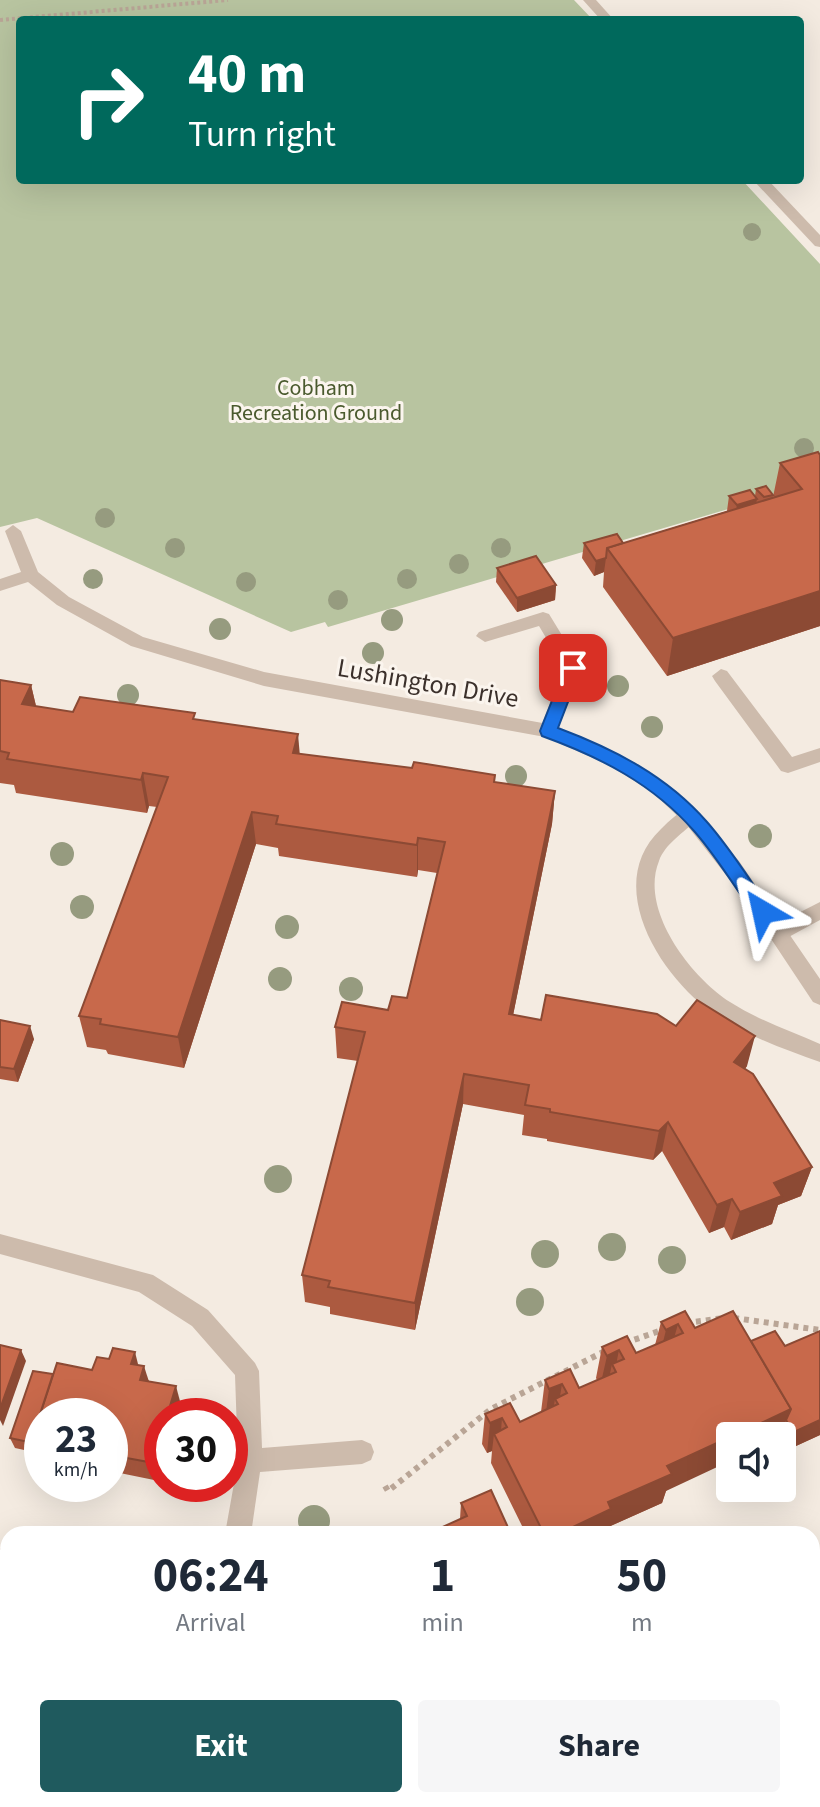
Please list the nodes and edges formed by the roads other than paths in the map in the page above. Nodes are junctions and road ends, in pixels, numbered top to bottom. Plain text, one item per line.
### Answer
1 (589, 0) edge
2 (604, 16) edge
3 (764, 184) edge
4 (820, 243) edge
5 (13, 531) dead end
6 (31, 575) junction
7 (0, 585) edge
8 (485, 636) dead end
9 (721, 676) dead end
10 (548, 731) junction
11 (820, 755) edge
12 (690, 815) junction
13 (820, 910) edge
14 (778, 933) junction
15 (820, 996) edge
16 (820, 1053) edge
17 (0, 1244) edge
18 (362, 1452) road end
19 (250, 1461) junction
20 (239, 1526) edge

1 - 2 street
3 - 4 street
5 - 6 street, Lushington Drive
6 - 7 street
6 - 10 street, Lushington Drive
8 - 10 street
9 - 11 street
10 - 12 street, Lushington Drive
12 - 14 street, Lushington Drive
12 - 16 street
13 - 14 street
14 - 15 street, Lushington Drive
17 - 19 street
18 - 19 street
19 - 20 street

